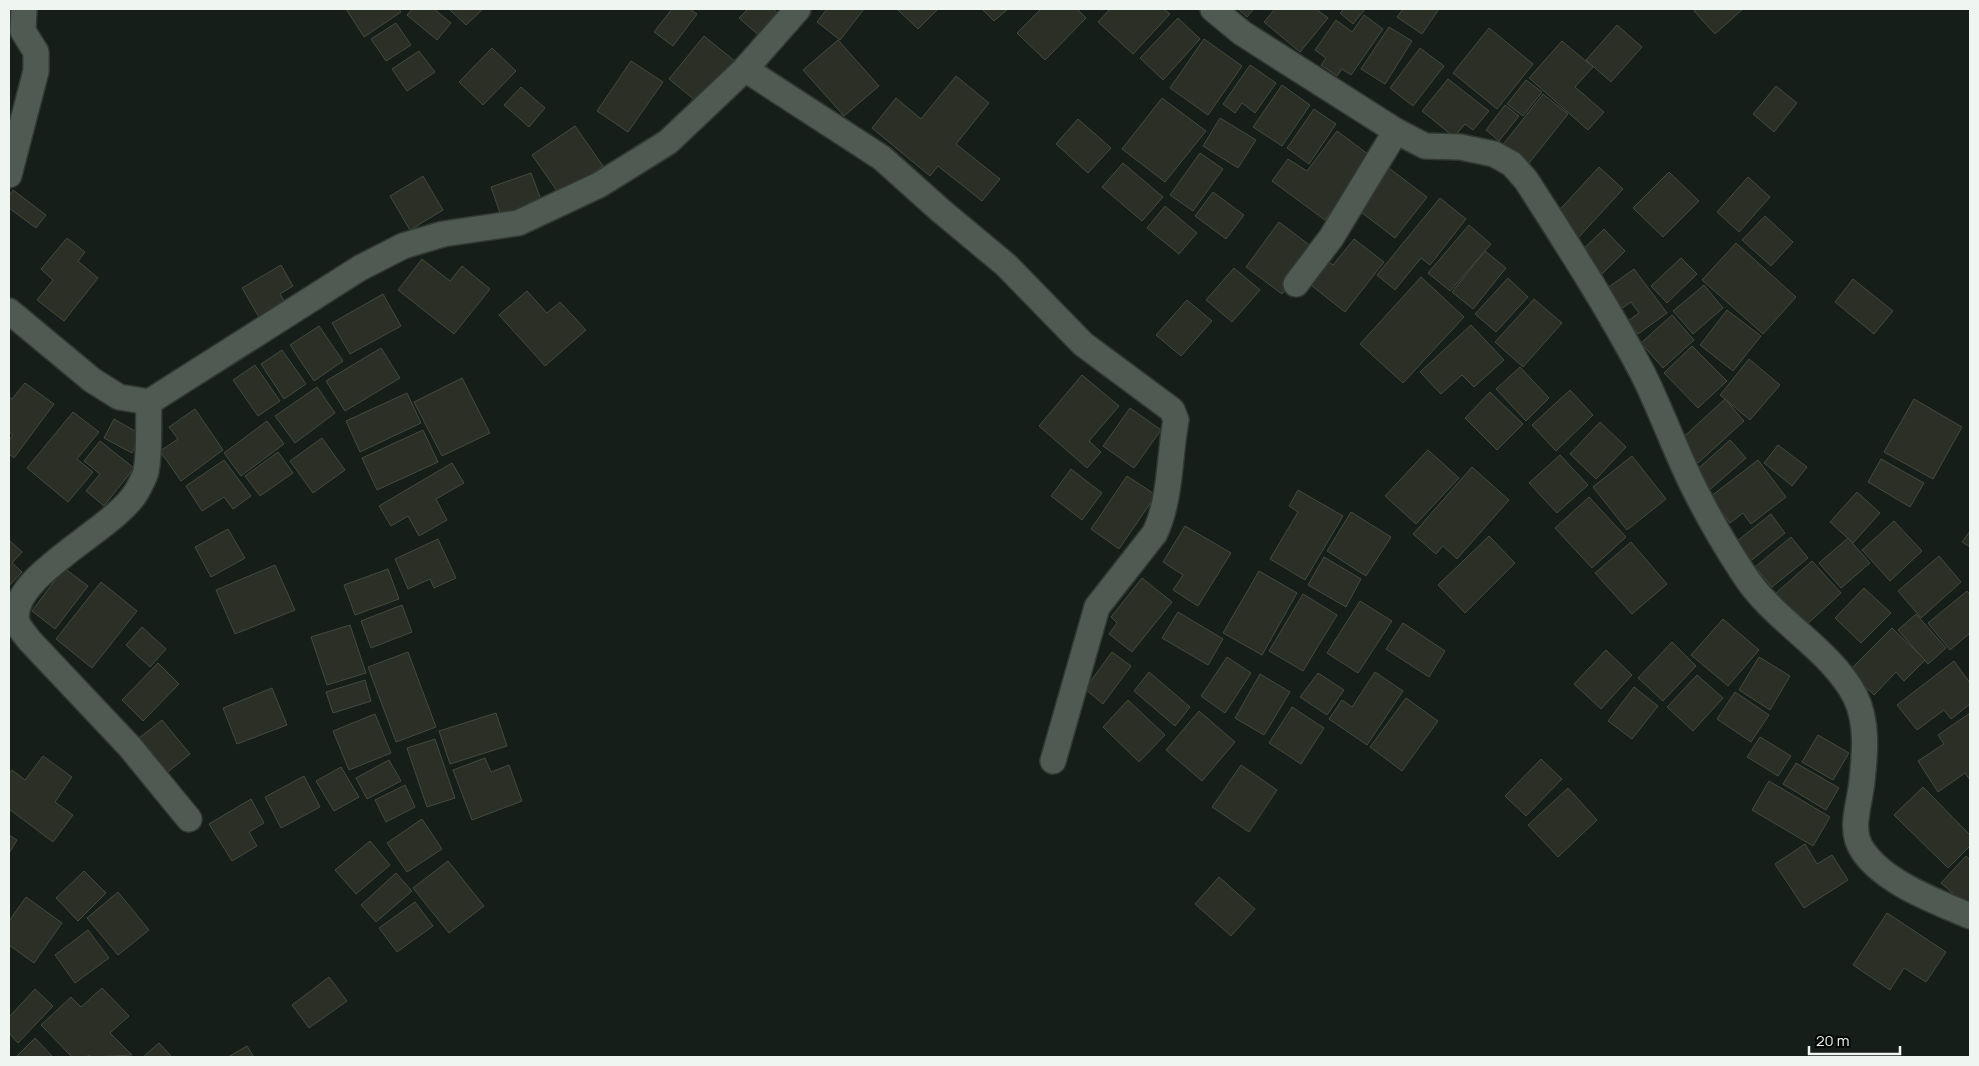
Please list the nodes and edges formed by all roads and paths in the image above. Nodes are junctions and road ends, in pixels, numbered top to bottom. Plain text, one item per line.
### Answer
1 (24, 9) edge
2 (798, 9) edge
3 (1212, 9) edge
4 (745, 69) junction
5 (1396, 131) junction
6 (9, 175) edge
7 (1296, 284) dead end
8 (9, 311) edge
9 (148, 402) junction
10 (1053, 762) dead end
11 (189, 819) dead end
12 (1970, 916) edge

1 - 6 street
2 - 4 street
3 - 5 street
4 - 9 street
4 - 10 street
5 - 7 street
5 - 12 street
8 - 9 street
9 - 11 street

